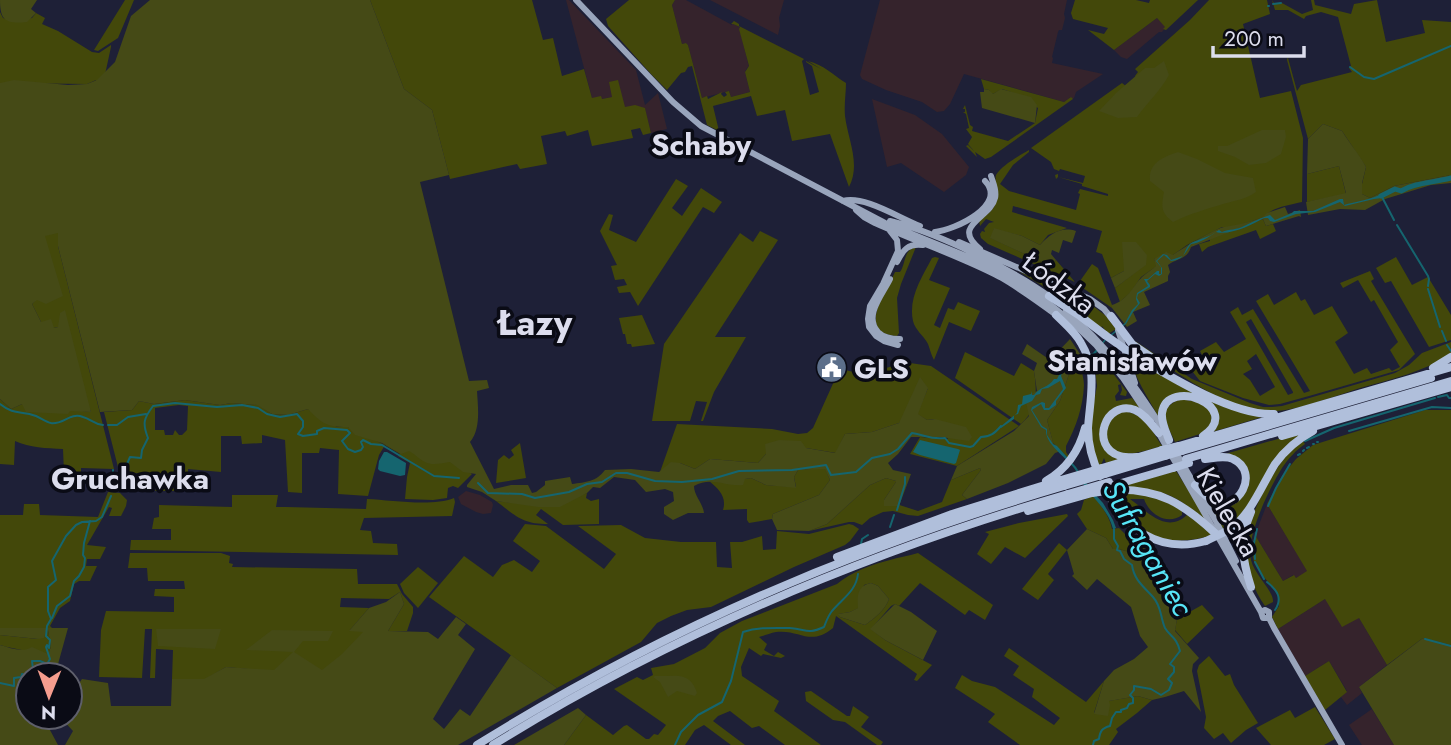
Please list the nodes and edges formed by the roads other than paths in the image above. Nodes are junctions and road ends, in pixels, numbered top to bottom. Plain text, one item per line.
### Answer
1 (576, 0) edge
2 (988, 178) dead end
3 (846, 203) junction
4 (878, 219) junction
5 (971, 220) junction
6 (889, 229) junction
7 (935, 232) junction
8 (929, 246) junction
9 (987, 253) junction
10 (894, 266) junction
11 (1049, 296) joint
12 (1056, 315) junction
13 (1111, 316) joint
14 (1123, 335) junction
15 (1100, 341) junction
16 (899, 342) dead end
17 (1107, 354) junction
18 (1451, 357) edge
19 (1451, 367) edge
20 (1451, 372) edge
21 (1417, 376) junction
22 (1451, 381) edge
23 (1451, 387) edge
24 (1204, 393) junction
25 (1141, 394) junction
26 (1090, 409) junction
27 (1291, 413) junction
28 (1335, 422) junction
29 (1159, 433) junction
30 (1169, 440) junction
31 (1191, 442) junction
32 (1184, 455) junction
33 (1142, 457) junction
34 (1205, 458) junction
35 (1168, 459) junction
36 (1108, 480) junction
37 (1193, 481) junction
38 (1063, 487) junction
39 (1260, 492) junction
40 (1216, 534) junction
41 (1251, 587) junction
42 (747, 601) junction
43 (1266, 615) junction
44 (477, 745) edge
45 (493, 745) edge
46 (1342, 745) edge

1 - 3 main road, Łódzka
2 - 5 main road
3 - 4 main road, Łódzka
3 - 6 main road
3 - 7 main road
4 - 11 main road, Łódzka
4 - 15 main road, Łódzka
5 - 7 main road
5 - 9 main road
6 - 8 main road
6 - 10 main road
7 - 9 main road
8 - 10 main road
8 - 12 main road
9 - 13 main road
10 - 16 main road
11 - 15 highway
12 - 15 main road
12 - 26 highway
13 - 14 highway
14 - 24 highway
14 - 25 main road
15 - 17 main road, Łódzka
15 - 24 highway, bridge
17 - 25 main road, Łódzka
17 - 29 main road, Łódzka
18 - 21 highway
19 - 21 highway
20 - 32 highway
21 - 27 highway
22 - 32 highway
23 - 28 highway
24 - 27 highway
25 - 30 main road, Łódzka
26 - 38 highway
26 - 39 highway, bridge
27 - 31 highway
28 - 34 highway
28 - 39 highway
29 - 33 highway
29 - 40 main road, Kielecka
30 - 31 highway
30 - 37 main road, Kielecka
31 - 32 highway
32 - 34 highway
32 - 35 highway, bridge
32 - 35 highway, bridge
33 - 35 highway
33 - 36 highway
34 - 37 highway
35 - 36 highway
35 - 36 highway
36 - 38 highway, bridge
36 - 38 highway, bridge
36 - 40 highway
37 - 41 main road, Kielecka
38 - 42 highway
38 - 42 highway
38 - 45 highway
39 - 41 highway
40 - 43 main road, Kielecka
41 - 43 main road, Kielecka
42 - 44 highway
43 - 46 main road, Kielecka

